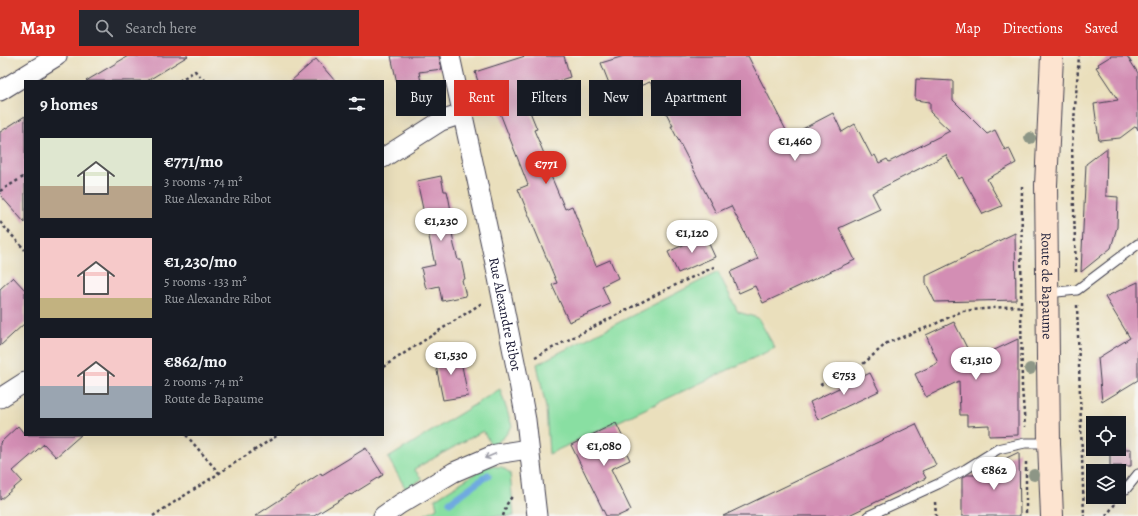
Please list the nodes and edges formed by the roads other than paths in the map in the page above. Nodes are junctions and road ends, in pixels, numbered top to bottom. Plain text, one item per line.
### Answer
1 (57, 56) edge
2 (450, 56) edge
3 (1052, 56) edge
4 (20, 78) junction
5 (0, 79) edge
6 (455, 80) edge
7 (0, 91) edge
8 (456, 116) edge
9 (462, 116) edge
10 (384, 157) edge
11 (1138, 244) edge
12 (1047, 300) junction
13 (24, 383) edge
14 (0, 398) edge
15 (1049, 443) junction
16 (528, 449) junction
17 (1138, 474) edge
18 (1126, 489) dead end
19 (383, 516) edge
20 (537, 516) edge
21 (868, 516) edge
22 (1052, 516) edge

1 - 4 street
2 - 6 street, Rue Alexandre Ribot
3 - 12 main road, Route de Bapaume
4 - 5 street
4 - 7 street
8 - 10 street
9 - 16 street, Rue Alexandre Ribot
11 - 12 lane
12 - 15 main road, Route de Bapaume
13 - 14 street
15 - 21 lane
15 - 22 main road, Route de Bapaume
16 -> 19 street
16 - 20 street, Rue Alexandre Ribot
17 - 18 lane

